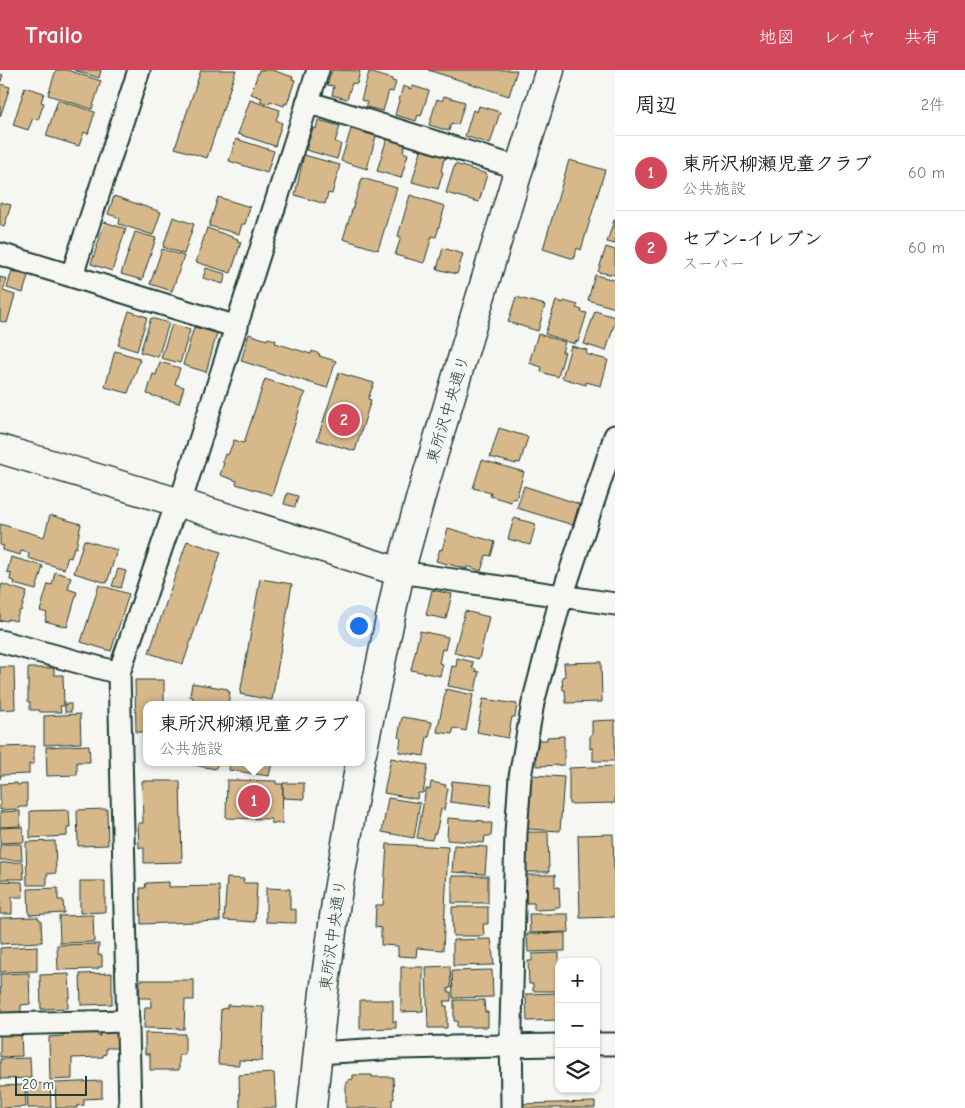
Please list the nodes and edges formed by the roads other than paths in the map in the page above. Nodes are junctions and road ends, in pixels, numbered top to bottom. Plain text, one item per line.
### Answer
1 (139, 70) edge
2 (318, 70) edge
3 (550, 70) edge
4 (307, 102) junction
5 (519, 168) junction
6 (0, 254) edge
7 (72, 275) junction
8 (237, 327) junction
9 (615, 436) edge
10 (0, 449) edge
11 (178, 502) junction
12 (400, 572) junction
13 (562, 597) junction
14 (615, 604) edge
15 (0, 641) edge
16 (119, 674) junction
17 (365, 739) edge
18 (359, 766) edge
19 (128, 1021) junction
20 (0, 1024) edge
21 (600, 1044) edge
22 (615, 1044) edge
23 (555, 1045) edge
24 (512, 1046) junction
25 (317, 1053) junction
26 (130, 1108) edge
27 (312, 1108) edge
28 (512, 1108) edge

1 - 7 street
2 - 4 street
3 - 5 street, 東所沢中央通り
4 - 5 street
4 - 8 street
5 - 12 street, 東所沢中央通り
6 - 7 street
7 - 8 street
8 - 11 street
9 - 13 street
10 - 11 street
11 - 12 street
11 - 16 street
12 - 13 street
12 - 17 street, 東所沢中央通り
13 - 14 street
13 - 24 street
15 - 16 street
16 - 19 street
18 - 25 street, 東所沢中央通り
19 - 20 street
19 - 26 street
21 - 22 street
23 - 24 street
24 - 25 street
24 - 28 street
25 - 27 street, 東所沢中央通り

